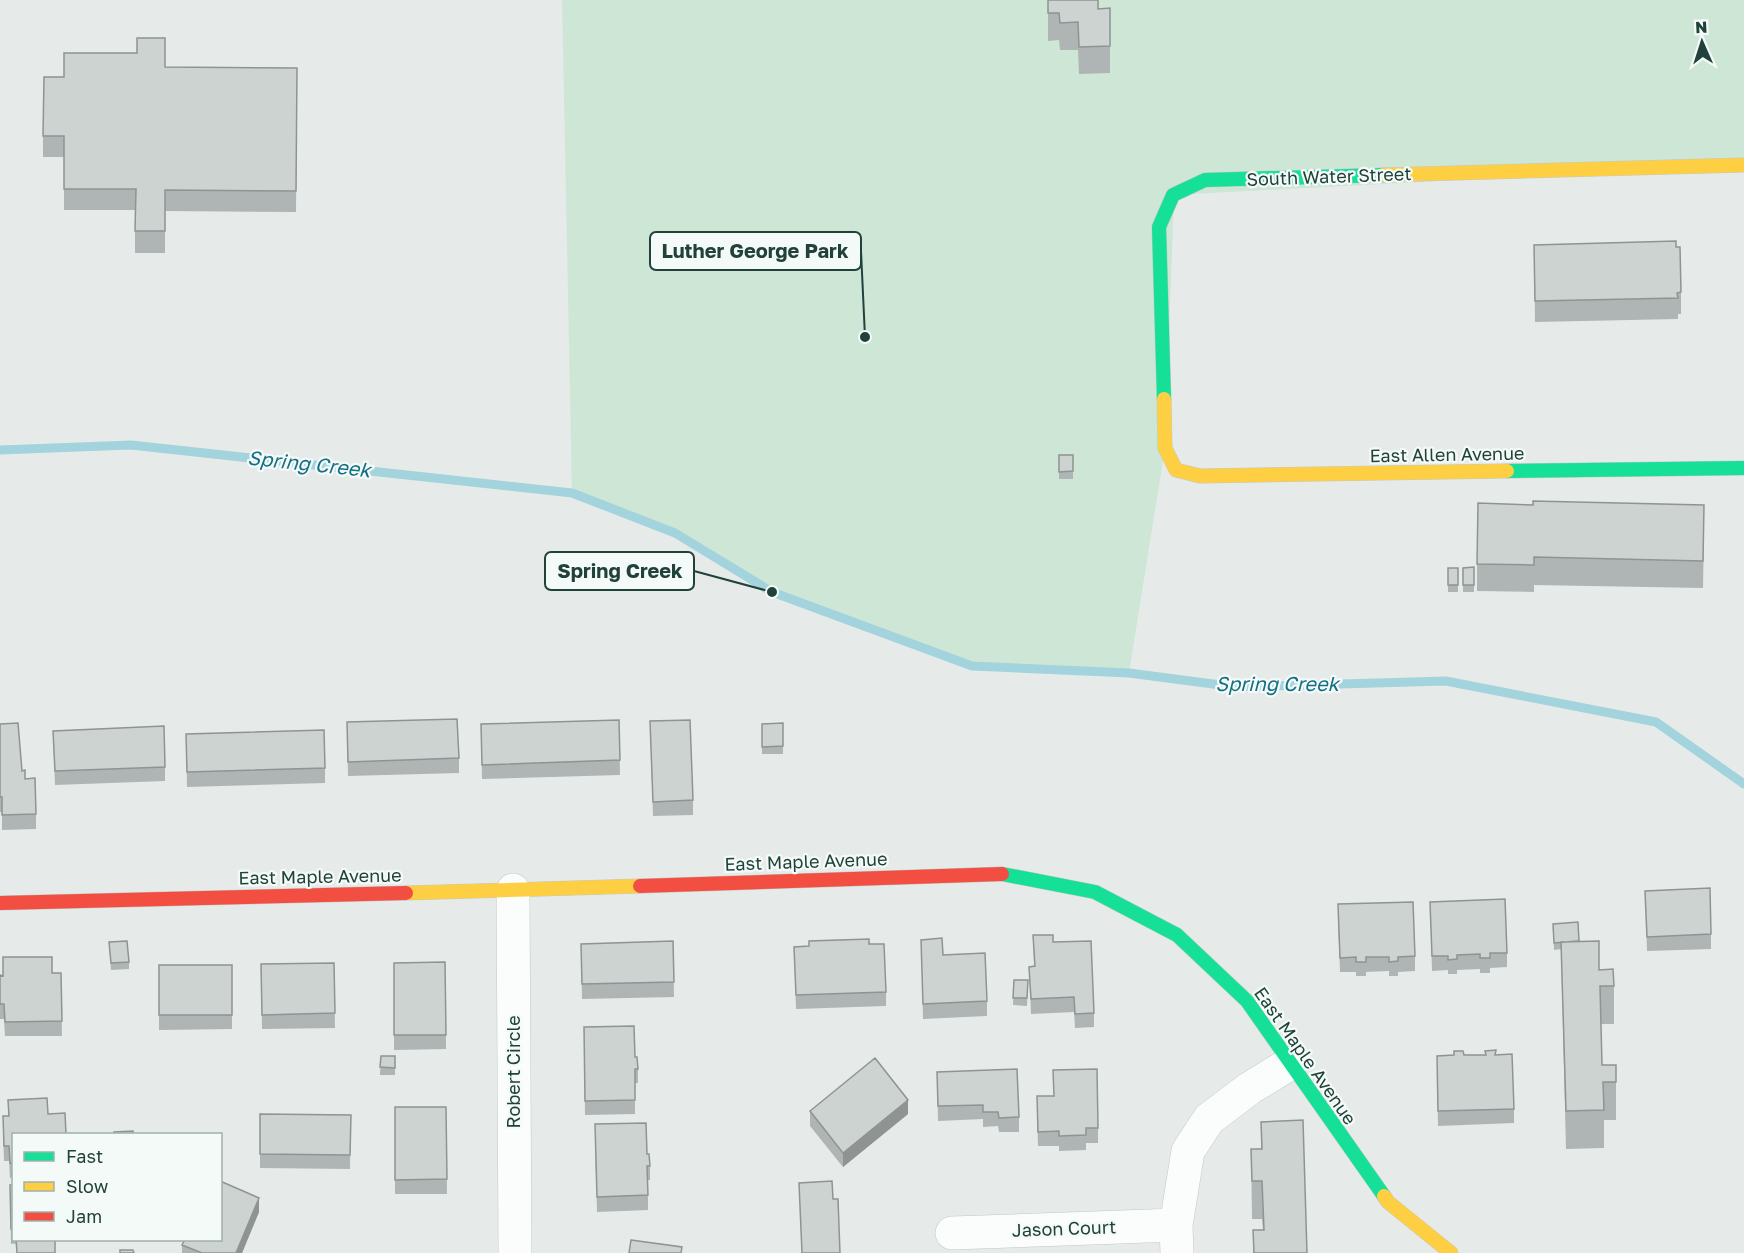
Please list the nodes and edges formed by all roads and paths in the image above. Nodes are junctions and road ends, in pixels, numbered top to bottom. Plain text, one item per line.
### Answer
1 (1744, 165) edge
2 (1165, 448) joint
3 (1744, 468) edge
4 (513, 890) junction
5 (0, 903) edge
6 (1292, 1063) junction
7 (952, 1233) dead end
8 (1177, 1239) edge
9 (514, 1253) edge
10 (1451, 1253) edge

1 - 2 street, South Water Street
2 - 3 street, East Allen Avenue
4 - 5 street, East Maple Avenue
4 - 6 street, East Maple Avenue
4 - 9 street, Robert Circle
6 - 8 street
6 - 10 street, East Maple Avenue
7 - 8 street, Jason Court

